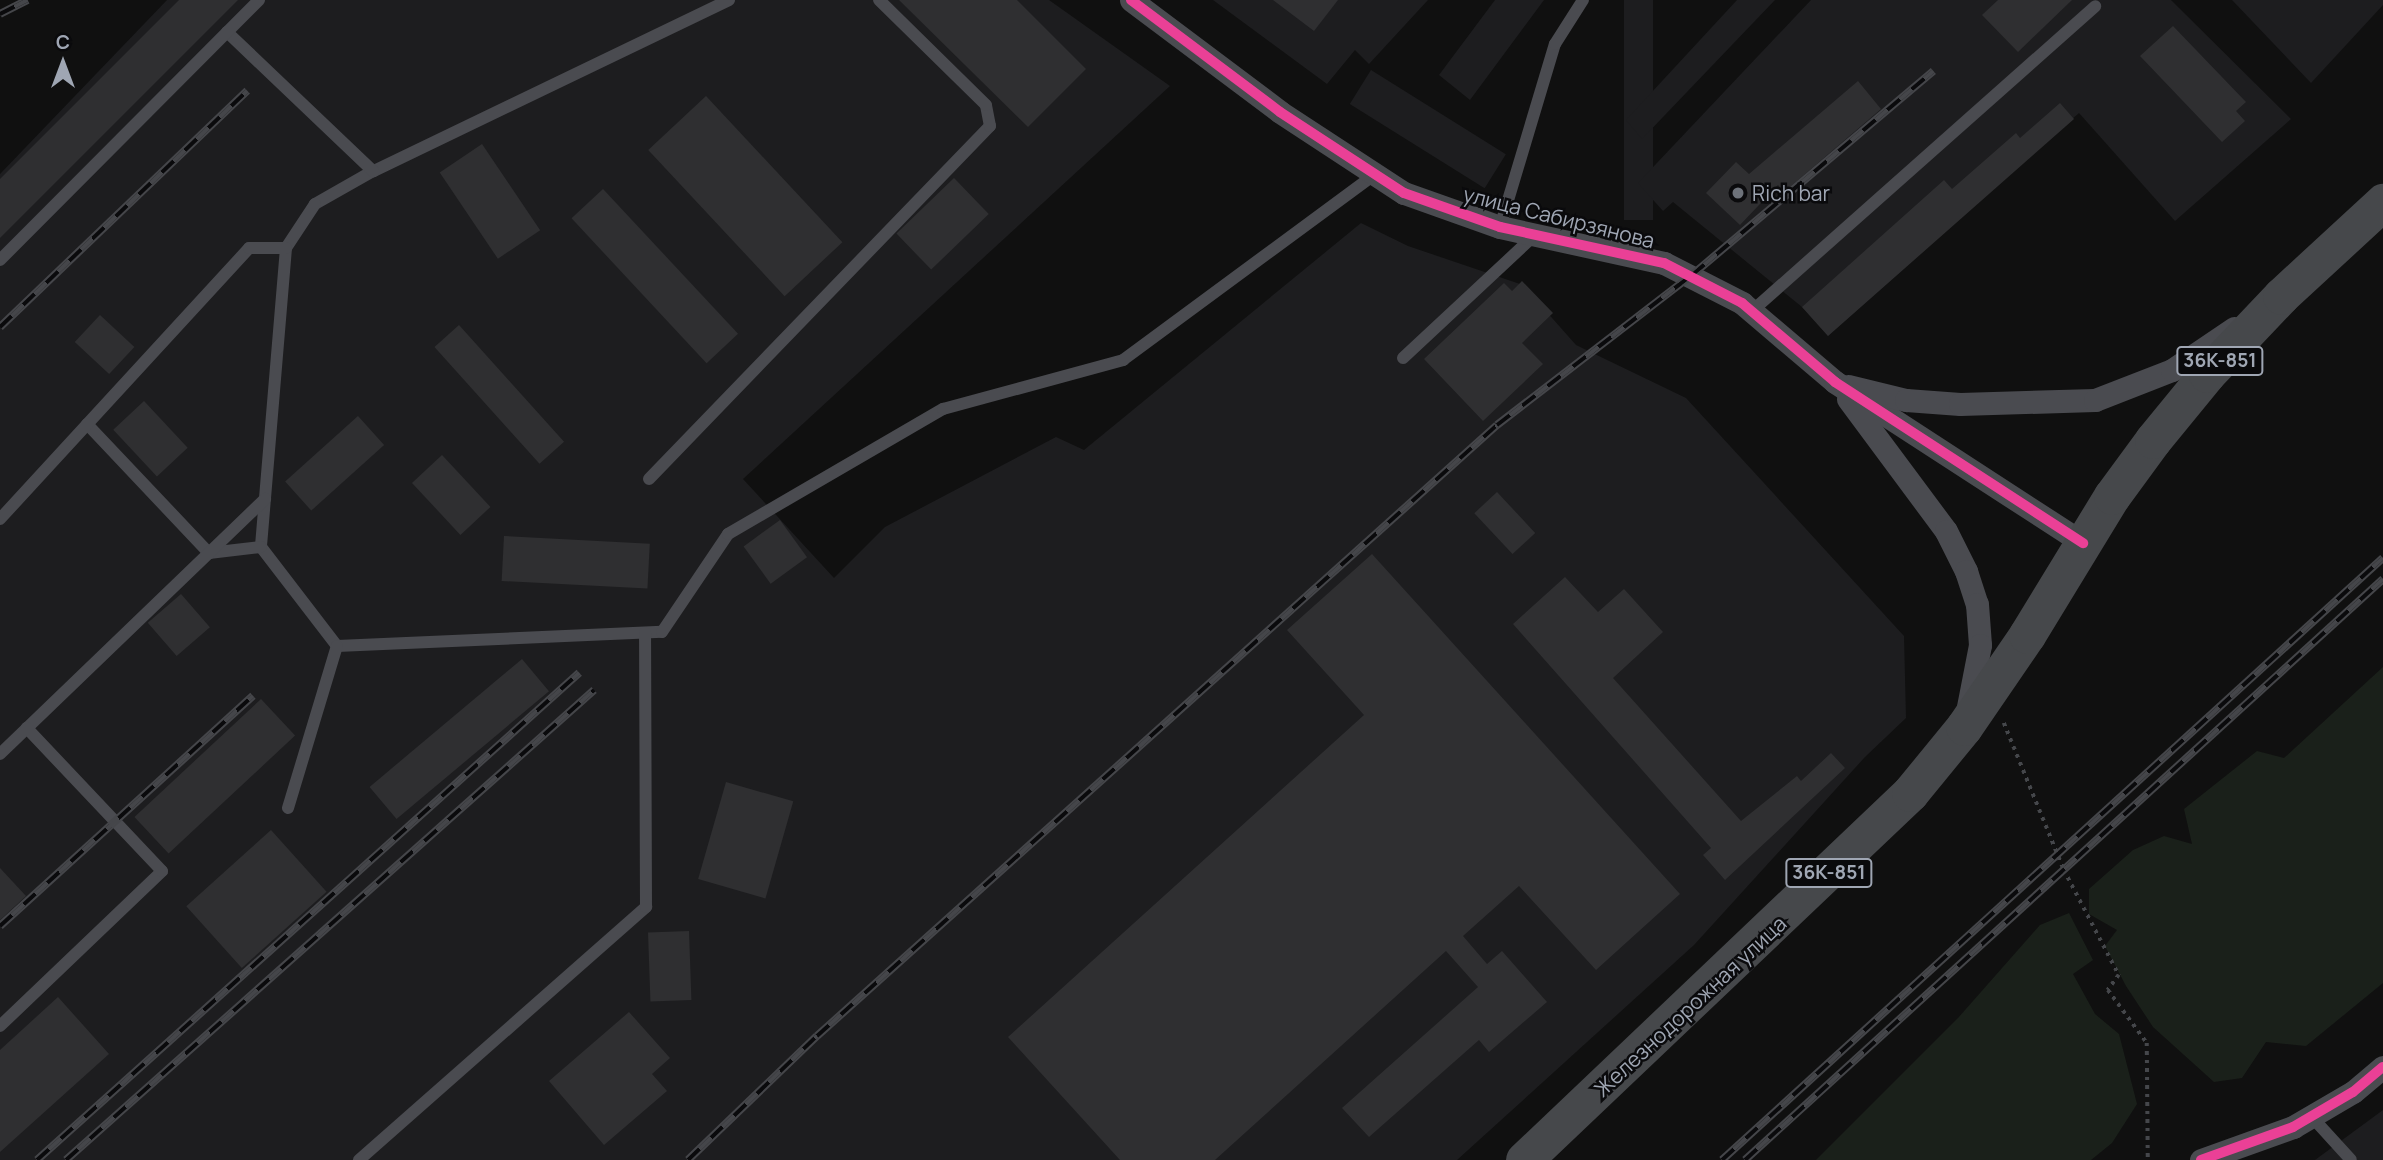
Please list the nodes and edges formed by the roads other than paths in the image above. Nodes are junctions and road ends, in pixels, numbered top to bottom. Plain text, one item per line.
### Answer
1 (259, 0) edge
2 (729, 0) edge
3 (879, 0) edge
4 (1131, 0) edge
5 (1583, 0) edge
6 (2095, 6) dead end
7 (227, 32) junction
8 (373, 171) junction
9 (1374, 175) junction
10 (2383, 202) edge
11 (1500, 227) junction
12 (1536, 234) junction
13 (286, 248) junction
14 (0, 260) edge
15 (2281, 296) junction
16 (1752, 311) junction
17 (1403, 358) dead end
18 (1835, 382) junction
19 (87, 424) junction
20 (649, 479) dead end
21 (265, 499) junction
22 (0, 519) edge
23 (2083, 542) junction
24 (261, 547) junction
25 (209, 552) junction
26 (645, 633) junction
27 (337, 646) junction
28 (1964, 727) junction
29 (27, 728) junction
30 (0, 754) edge
31 (288, 808) dead end
32 (0, 1026) edge
33 (2383, 1067) edge
34 (2311, 1116) junction
35 (1533, 1157) edge
36 (359, 1160) edge
37 (2201, 1160) edge
38 (2351, 1160) edge

1 - 7 lane
2 - 8 lane
3 - 20 lane
4 - 9 street, улица Сабирзянова
5 - 11 lane
6 - 16 lane
7 - 8 lane
7 - 14 lane
8 - 13 lane
9 - 11 street, улица Сабирзянова
9 - 26 lane
10 - 15 main road, Железнодорожная улица / 36К-851
11 - 12 street, улица Сабирзянова
12 - 16 street, улица Сабирзянова
12 - 17 lane
13 - 19 lane
13 - 21 lane
15 - 18 street
15 - 23 main road, Железнодорожная улица / 36К-851
16 - 18 street, улица Сабирзянова
18 - 23 street
18 - 28 street
19 - 22 lane
19 - 25 lane
21 - 24 lane
21 - 25 lane
23 - 28 main road, Железнодорожная улица / 36К-851
24 - 25 lane
24 - 27 lane
25 - 29 lane
26 - 27 lane
26 - 36 lane
27 - 31 lane
28 - 35 main road, Железнодорожная улица / 36К-851
29 - 30 lane
29 - 32 lane
33 - 34 street
34 - 37 street
34 - 38 lane

